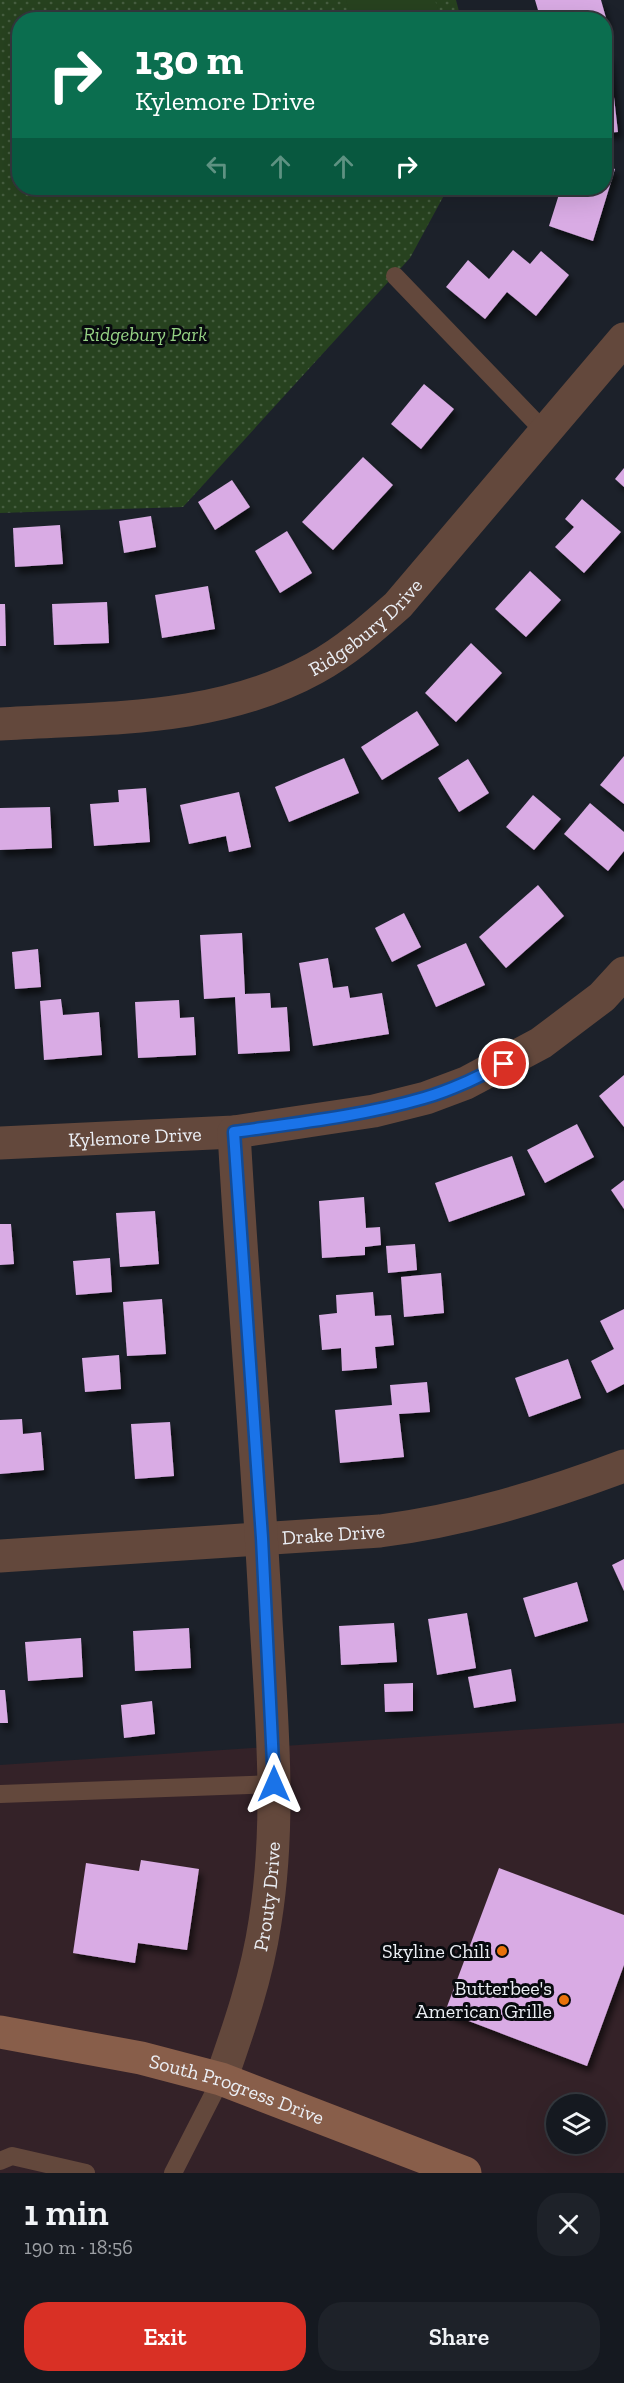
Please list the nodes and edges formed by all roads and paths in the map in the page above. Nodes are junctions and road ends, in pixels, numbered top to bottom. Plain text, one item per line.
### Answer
1 (395, 276) dead end
2 (624, 339) edge
3 (545, 432) junction
4 (0, 724) edge
5 (624, 973) edge
6 (234, 1132) junction
7 (0, 1143) edge
8 (624, 1466) edge
9 (262, 1538) junction
10 (0, 1556) edge
11 (274, 1784) junction
12 (0, 1794) edge
13 (0, 2031) edge
14 (221, 2079) junction
15 (0, 2161) edge
16 (87, 2173) edge
17 (173, 2173) edge
18 (465, 2173) edge

1 - 3 lane
2 - 3 street, Ridgebury Drive
3 - 4 street, Ridgebury Drive
5 - 6 street, Kylemore Drive
6 - 7 street, Kylemore Drive
6 - 9 street, Prouty Drive
8 - 9 street, Drake Drive
9 - 10 street, Drake Drive
9 - 11 street, Prouty Drive
11 - 12 lane
11 - 14 street, Prouty Drive
13 - 14 street, South Progress Drive
14 - 17 lane
14 - 18 street, South Progress Drive
15 - 16 lane

